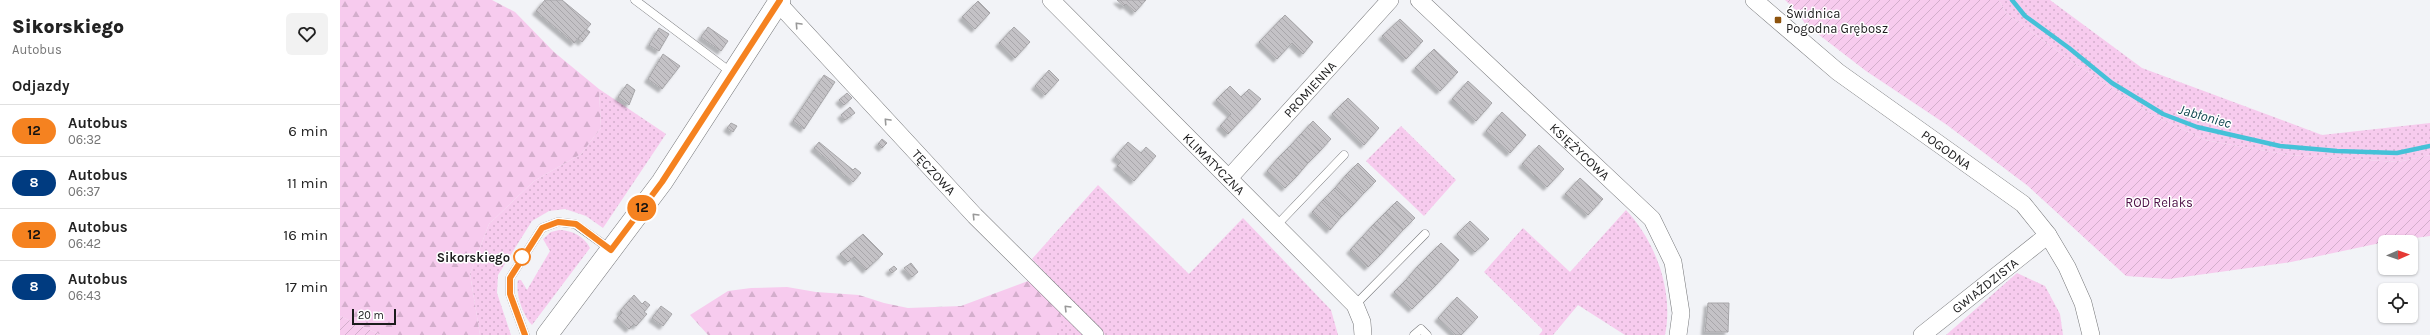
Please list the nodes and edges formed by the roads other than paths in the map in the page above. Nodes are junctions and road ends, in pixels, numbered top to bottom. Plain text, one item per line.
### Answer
1 (635, 0) edge
2 (1051, 0) edge
3 (1390, 0) edge
4 (1419, 0) edge
5 (1754, 0) edge
6 (781, 5) edge
7 (732, 74) junction
8 (1344, 155) dead end
9 (1229, 178) junction
10 (1276, 226) junction
11 (1425, 234) dead end
12 (2048, 235) junction
13 (611, 250) junction
14 (1354, 305) junction
15 (525, 335) edge
16 (547, 335) edge
17 (1095, 335) edge
18 (1363, 335) edge
19 (1414, 335) edge
20 (1427, 335) edge
21 (1678, 335) edge
22 (1922, 335) edge
23 (2091, 335) edge

1 - 7 lane
2 - 9 street, KLIMATYCZNA
3 - 9 street, PROMIENNA
4 - 21 street, KSIĘŻYCOWA
5 - 12 street, POGODNA
6 - 7 street
17 -> 6 street, TĘCZOWA
7 - 13 street
8 - 10 lane
9 - 10 street, KLIMATYCZNA
10 - 14 street, KLIMATYCZNA
11 - 14 lane
12 - 22 street, GWIAŹDZISTA
12 - 23 street, POGODNA
13 - 15 lane
13 - 16 street
14 - 18 street, KLIMATYCZNA
19 - 20 lane

